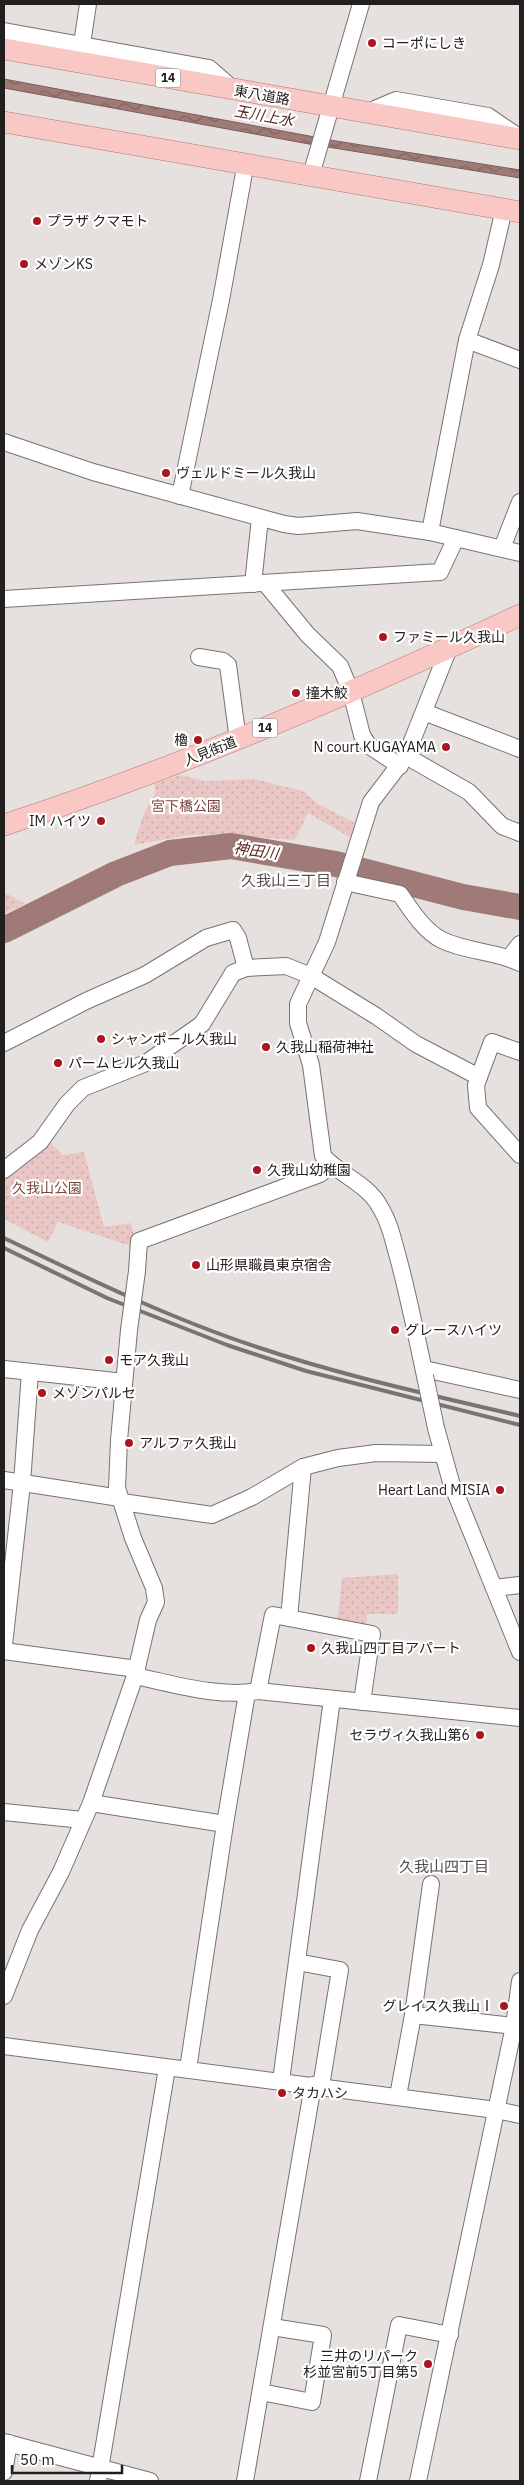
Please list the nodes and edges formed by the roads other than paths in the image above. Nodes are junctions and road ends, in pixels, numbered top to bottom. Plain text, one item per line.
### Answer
1 (88, 4) edge
2 (361, 4) edge
3 (4, 31) edge
4 (82, 44) junction
5 (4, 49) edge
6 (234, 90) junction
7 (330, 113) junction
8 (4, 122) edge
9 (520, 139) edge
10 (240, 163) junction
11 (311, 175) junction
12 (512, 211) edge
13 (467, 340) junction
14 (520, 360) edge
15 (4, 442) edge
16 (180, 496) junction
17 (520, 502) edge
18 (260, 518) junction
19 (430, 532) junction
20 (456, 538) junction
21 (502, 548) junction
22 (520, 553) edge
23 (259, 584) junction
24 (4, 599) edge
25 (520, 616) edge
26 (449, 648) junction
27 (199, 657) dead end
28 (351, 692) junction
29 (424, 712) junction
30 (238, 740) junction
31 (520, 749) edge
32 (403, 761) junction
33 (4, 826) edge
34 (520, 833) edge
35 (345, 880) junction
36 (520, 944) edge
37 (515, 961) edge
38 (246, 968) junction
39 (311, 976) junction
40 (4, 1043) edge
41 (520, 1052) edge
42 (479, 1077) junction
43 (520, 1154) edge
44 (331, 1165) junction
45 (4, 1170) edge
46 (4, 1369) edge
47 (30, 1372) junction
48 (424, 1373) junction
49 (124, 1382) junction
50 (520, 1390) edge
51 (442, 1454) junction
52 (303, 1467) junction
53 (4, 1480) edge
54 (22, 1483) junction
55 (121, 1500) junction
56 (520, 1585) edge
57 (494, 1588) junction
58 (289, 1618) junction
59 (4, 1645) edge
60 (4, 1651) edge
61 (520, 1652) edge
62 (136, 1672) junction
63 (252, 1692) junction
64 (332, 1699) junction
65 (362, 1702) junction
66 (520, 1718) edge
67 (91, 1803) junction
68 (4, 1812) edge
69 (83, 1820) junction
70 (224, 1824) junction
71 (431, 1884) dead end
72 (297, 1962) junction
73 (520, 1981) edge
74 (4, 1996) edge
75 (413, 2015) junction
76 (514, 2026) junction
77 (4, 2046) edge
78 (168, 2068) junction
79 (188, 2069) junction
80 (281, 2080) junction
81 (317, 2086) junction
82 (398, 2096) junction
83 (496, 2110) junction
84 (520, 2115) edge
85 (272, 2327) junction
86 (450, 2335) junction
87 (261, 2392) junction
88 (6, 2442) edge
89 (4, 2472) edge
90 (99, 2475) edge
91 (150, 2481) edge
92 (245, 2481) edge
93 (368, 2481) edge
94 (418, 2481) edge

1 - 4 street
2 - 7 street
3 - 4 street
4 - 6 street
5 - 6 main road, 東八道路 / 14
6 - 7 main road, 東八道路 / 14
7 - 9 main road, 東八道路 / 14
7 - 11 street
8 - 10 main road
10 - 11 main road
10 - 16 street
11 - 12 main road
12 - 13 street
13 - 14 street
13 - 19 street
15 - 16 street
16 - 18 street
17 - 21 street
18 - 19 street
18 - 23 street
19 - 20 street
20 - 21 street
20 - 23 street
21 - 22 street
23 - 24 street
23 - 28 street
25 - 26 main road, 人見街道 / 14
26 - 28 main road, 人見街道 / 14
26 - 29 street
27 - 30 street
28 - 30 main road, 人見街道 / 14
28 - 32 street
29 - 31 street
29 - 32 street
30 - 33 main road, 人見街道 / 14
32 - 34 street
32 - 35 street
35 - 37 street
35 - 39 street
36 - 37 street
38 - 39 street
38 - 40 street
38 - 45 street
39 - 42 street
39 - 44 street
41 - 42 street
42 - 43 street
44 - 48 street
44 - 49 street, bridge
46 - 47 street
47 - 49 street
47 - 54 street
48 - 50 street
48 - 51 street, bridge
49 - 55 street
51 - 52 street
51 - 57 street
52 - 55 street
52 - 58 street
53 - 54 street
54 - 55 street
54 - 59 street
55 - 62 street
56 - 57 street
57 - 61 street
58 - 63 street
58 - 65 street
60 - 62 street
62 - 63 street
62 - 67 street
63 - 64 street
63 - 70 street
64 - 65 street
64 - 72 street
65 - 66 street
67 - 69 street
67 - 70 street
68 - 69 street
69 - 74 street
70 - 79 street
71 - 75 street
72 - 80 street
72 - 81 street
73 - 76 street
75 - 76 street
75 - 82 street
76 - 83 street
77 - 78 street
78 - 79 street
78 - 90 street
79 - 80 street
80 - 81 street
81 - 82 street
81 - 85 street
82 - 83 street
83 - 84 street
83 - 86 street
85 - 87 street
85 - 87 street
86 - 93 street
86 - 94 street
87 - 92 street
88 - 89 street
88 - 90 street
90 - 91 street

